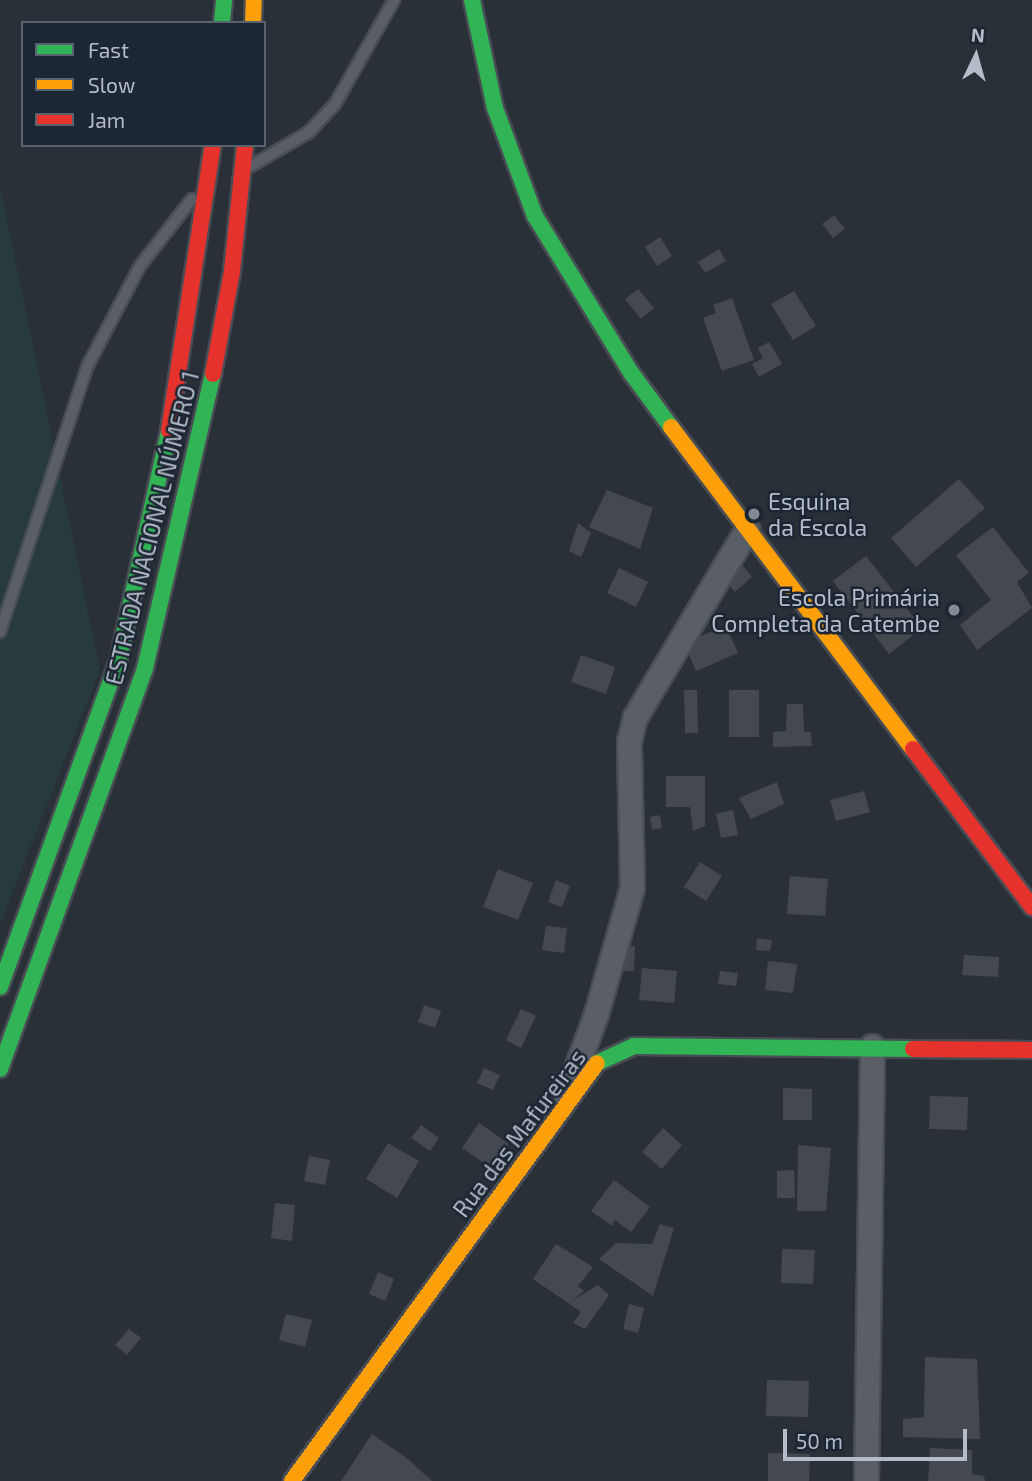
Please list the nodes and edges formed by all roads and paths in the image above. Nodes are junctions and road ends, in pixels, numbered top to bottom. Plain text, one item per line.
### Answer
1 (224, 0) edge
2 (254, 0) edge
3 (394, 0) edge
4 (472, 0) edge
5 (222, 21) edge
6 (253, 21) edge
7 (213, 147) edge
8 (245, 147) edge
9 (243, 169) junction
10 (211, 174) junction
11 (747, 529) junction
12 (0, 632) edge
13 (1032, 907) edge
14 (0, 987) edge
15 (872, 1046) junction
16 (1032, 1050) edge
17 (0, 1069) edge
18 (562, 1108) junction
19 (292, 1481) edge
20 (866, 1481) edge

1 - 5 main road
2 - 6 main road
3 - 9 lane
4 - 11 main road
7 - 10 main road, ESTRADA NACIONAL NÚMERO 1
8 - 9 main road, ESTRADA NACIONAL NÚMERO 1
9 - 17 main road, ESTRADA NACIONAL NÚMERO 1
10 - 12 lane
10 - 14 main road, ESTRADA NACIONAL NÚMERO 1
11 - 13 main road
11 - 18 street
15 - 16 main road, Rua das Mafureiras
15 - 18 main road, Rua das Mafureiras
15 - 20 street
18 - 19 main road, Rua das Mafureiras

